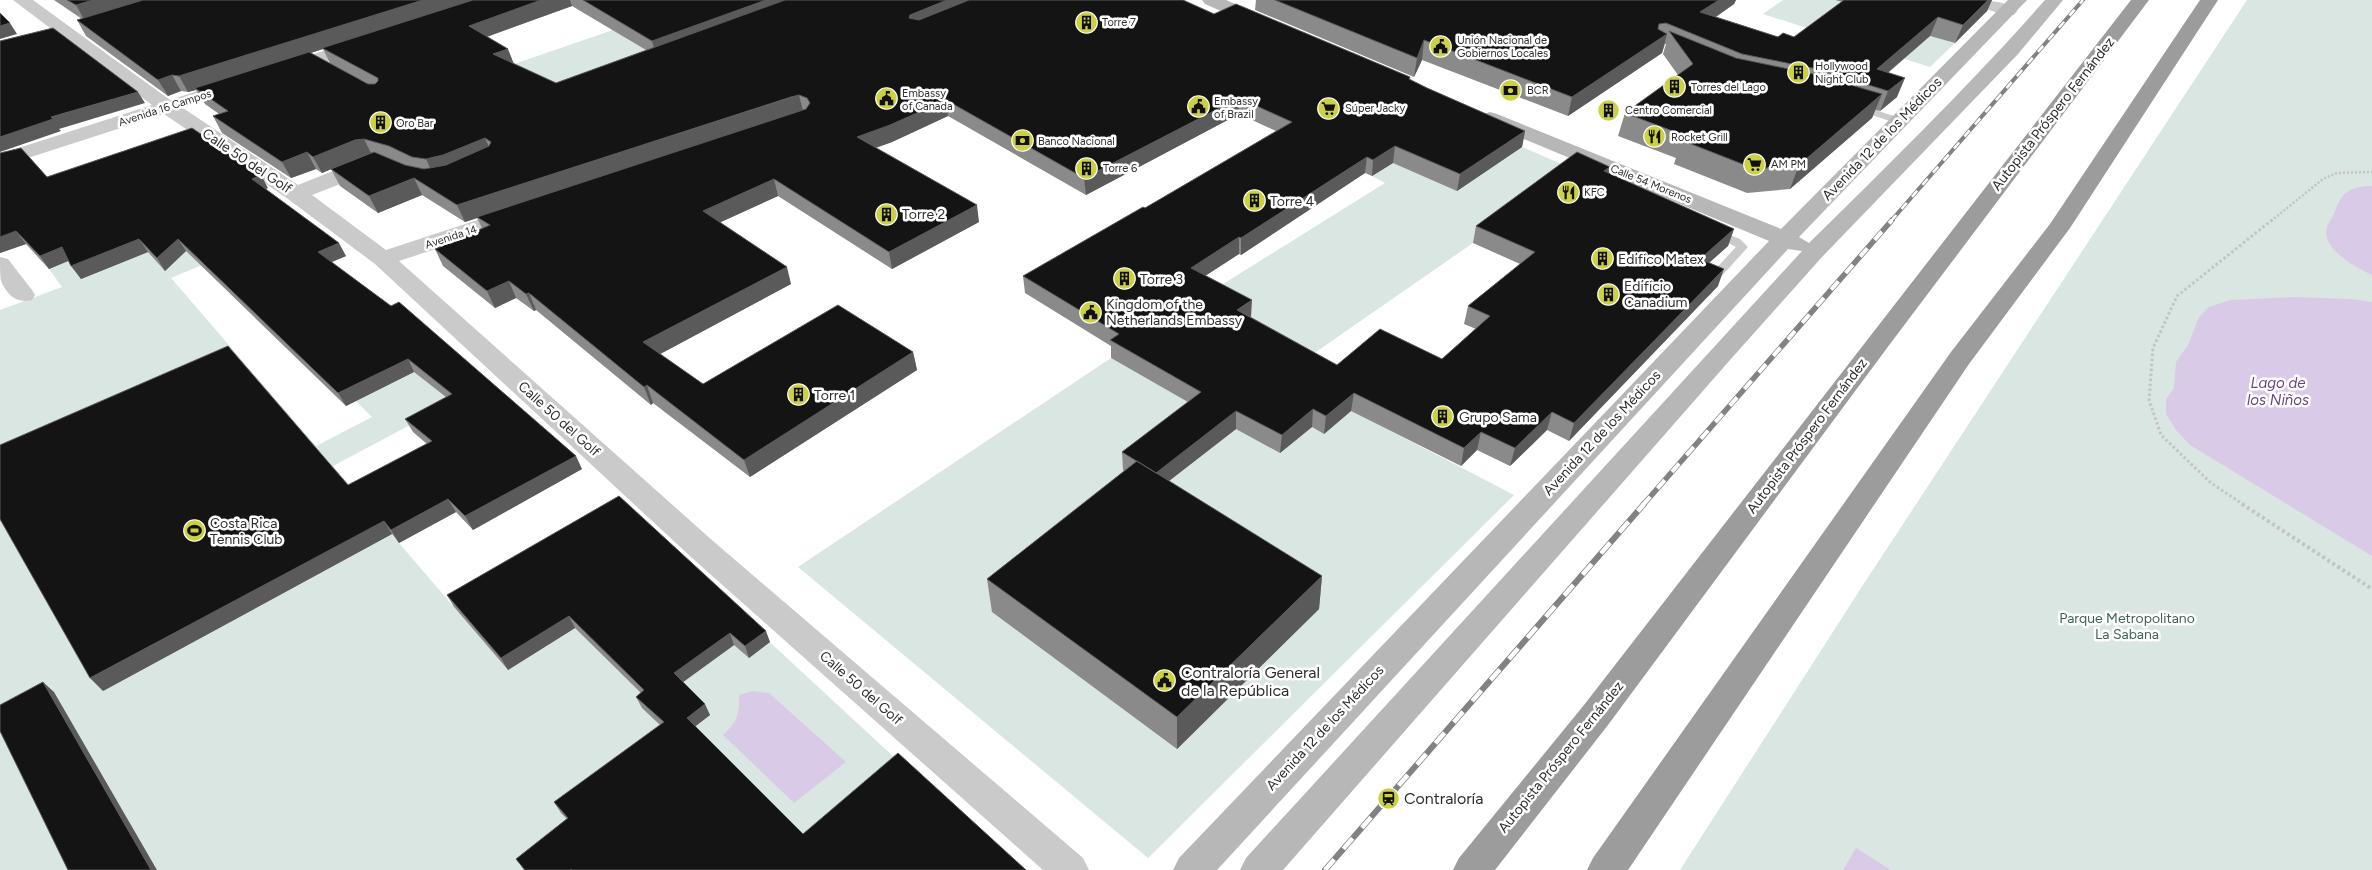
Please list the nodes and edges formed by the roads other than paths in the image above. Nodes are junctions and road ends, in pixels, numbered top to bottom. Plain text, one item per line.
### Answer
1 (22, 0) edge
2 (1211, 0) edge
3 (1976, 0) edge
4 (2054, 0) edge
5 (2140, 0) edge
6 (2210, 0) edge
7 (2013, 5) edge
8 (1279, 29) edge
9 (379, 39) edge
10 (1850, 106) edge
11 (167, 107) junction
12 (1476, 112) edge
13 (1900, 121) junction
14 (0, 162) edge
15 (376, 163) edge
16 (296, 194) junction
17 (532, 209) edge
18 (1701, 226) edge
19 (1784, 239) junction
20 (1814, 252) junction
21 (383, 259) junction
22 (1715, 276) edge
23 (1070, 870) edge
24 (1192, 870) edge
25 (1258, 870) edge
26 (1472, 870) edge
27 (1606, 870) edge

1 - 11 street, Calle 50 del Golf
2 - 8 main road
3 - 7 street
4 - 20 main road
5 - 26 highway, Autopista Próspero Fernández
6 - 27 highway
7 - 13 main road, Avenida 12 de los Médicos
9 - 11 street, Avenida 16 Campos
10 - 13 lane
11 - 14 street, Avenida 16 Campos
11 - 16 street, Calle 50 del Golf
12 - 19 main road, Calle 54 Morenos
13 - 19 main road, Avenida 12 de los Médicos
15 - 16 street
16 - 21 street, Calle 50 del Golf
17 - 21 street, Avenida 14
18 - 22 lane
19 - 20 main road, Calle 54 Morenos
19 - 24 main road, Avenida 12 de los Médicos
20 - 25 main road
21 - 23 street, Calle 50 del Golf

